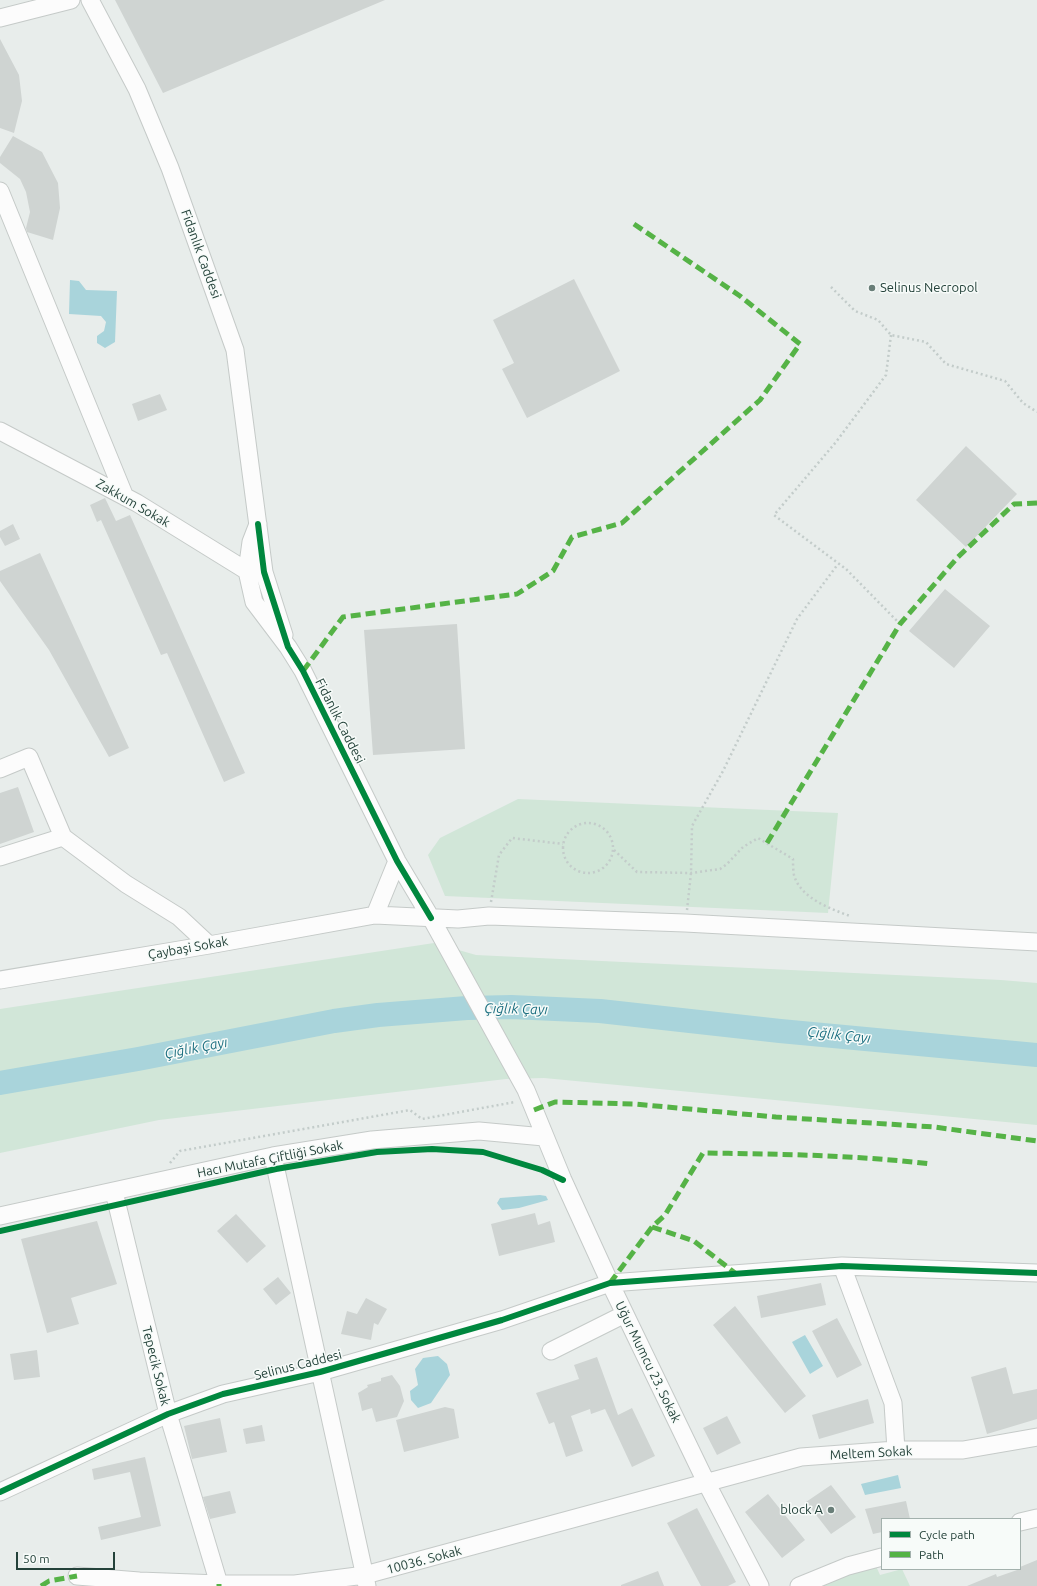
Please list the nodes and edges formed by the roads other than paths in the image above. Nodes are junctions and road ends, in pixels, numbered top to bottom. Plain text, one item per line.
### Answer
1 (71, 0) edge
2 (90, 0) edge
3 (0, 18) edge
4 (0, 191) edge
5 (0, 431) edge
6 (125, 497) junction
7 (258, 524) junction
8 (247, 571) junction
9 (264, 572) junction
10 (288, 647) junction
11 (0, 769) edge
12 (63, 837) junction
13 (0, 857) edge
14 (397, 861) junction
15 (375, 915) junction
16 (431, 918) junction
17 (1037, 942) edge
18 (209, 945) junction
19 (0, 980) edge
20 (526, 1090) joint
21 (544, 1137) junction
22 (273, 1156) junction
23 (114, 1192) junction
24 (0, 1216) edge
25 (842, 1266) junction
26 (1037, 1273) edge
27 (610, 1283) junction
28 (625, 1314) junction
29 (551, 1352) dead end
30 (320, 1372) junction
31 (168, 1414) junction
32 (1037, 1437) edge
33 (896, 1450) junction
34 (707, 1484) junction
35 (0, 1492) edge
36 (1037, 1518) edge
37 (1021, 1522) edge
38 (881, 1558) edge
39 (78, 1576) dead end
40 (366, 1581) edge
41 (140, 1583) edge
42 (219, 1584) junction
43 (760, 1586) edge
44 (799, 1586) edge

1 - 3 street
2 - 7 street, Fidanlık Caddesi
4 - 6 street
5 - 6 street, Zakkum Sokak
6 - 8 street, Zakkum Sokak
7 - 8 street, Fidanlık Caddesi
7 - 9 street, Fidanlık Caddesi
8 - 9 street, Zakkum Sokak
8 - 10 street, Fidanlık Caddesi
9 - 10 street, Fidanlık Caddesi
10 - 14 street, Fidanlık Caddesi
11 - 12 street
12 - 13 street
12 - 18 street
14 - 15 street
14 - 16 street, Fidanlık Caddesi
15 - 16 street, Çaybaşi Sokak
15 - 18 street, Çaybaşi Sokak
16 - 17 street, Çaybaşi Sokak
16 - 20 street, Fidanlık Caddesi
18 - 19 street, Çaybaşi Sokak
20 - 21 street, Uğur Mumcu 23. Sokak
21 - 22 street, Hacı Mutafa Çiftliği Sokak
21 - 27 street, Uğur Mumcu 23. Sokak
22 - 23 street, Hacı Mutafa Çiftliği Sokak
22 - 30 street
23 - 24 street, Hacı Mutafa Çiftliği Sokak
23 - 31 street, Tepecik Sokak
25 - 26 street, Selinus Caddesi
25 - 27 street, Selinus Caddesi
25 - 33 street
27 - 28 street, Uğur Mumcu 23. Sokak
27 - 30 street, Selinus Caddesi
28 - 29 street
28 - 34 street, Uğur Mumcu 23. Sokak
30 - 31 street, Selinus Caddesi
30 - 40 street
31 - 35 street, Selinus Caddesi
31 - 42 street, Tepecik Sokak
32 - 33 street, Meltem Sokak
33 - 34 street, Meltem Sokak
34 - 40 street, 10036. Sokak
34 - 43 street, Uğur Mumcu 23. Sokak
36 - 37 street
38 - 44 street
39 - 41 street, 10036. Sokak
40 - 42 street, 10036. Sokak
41 - 42 street, 10036. Sokak

